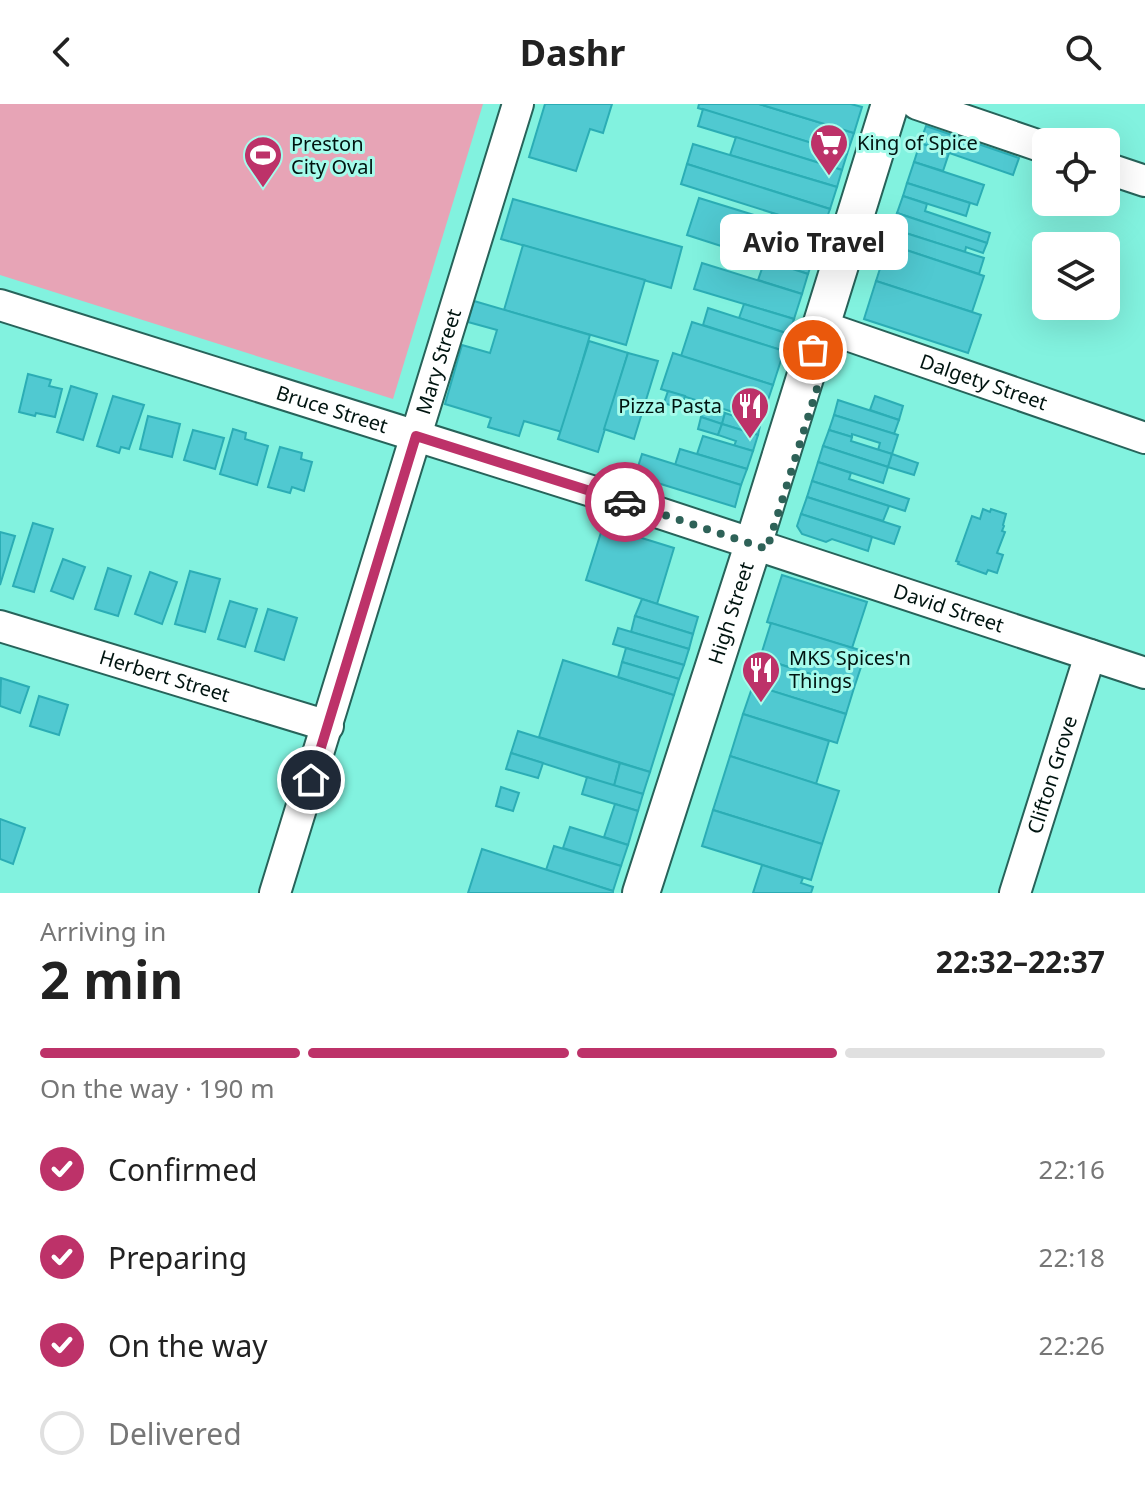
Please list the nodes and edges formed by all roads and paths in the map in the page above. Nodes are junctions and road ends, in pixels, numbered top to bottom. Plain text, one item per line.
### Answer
1 (518, 104) edge
2 (890, 104) edge
3 (906, 104) edge
4 (917, 104) edge
5 (1032, 143) edge
6 (1120, 173) edge
7 (1145, 181) edge
8 (0, 305) edge
9 (828, 329) junction
10 (416, 436) junction
11 (1145, 438) edge
12 (760, 547) junction
13 (0, 626) edge
14 (1090, 655) junction
15 (1145, 673) edge
16 (328, 726) junction
17 (275, 893) edge
18 (641, 893) edge
19 (658, 893) edge
20 (1015, 893) edge

1 - 10 street, Mary Street
2 - 9 main road, High Street
3 - 9 main road, High Street
4 - 5 street
6 - 7 street
8 - 10 street, Bruce Street
9 - 11 street, Dalgety Street
9 - 12 main road, High Street
10 - 12 street, Bruce Street
10 - 16 street, Mary Street
12 - 14 street, David Street
12 - 18 main road, High Street
12 - 19 main road, High Street
13 - 16 street, Herbert Street
14 - 15 street, David Street
14 - 20 street, Clifton Grove
16 - 17 street, Mary Street

